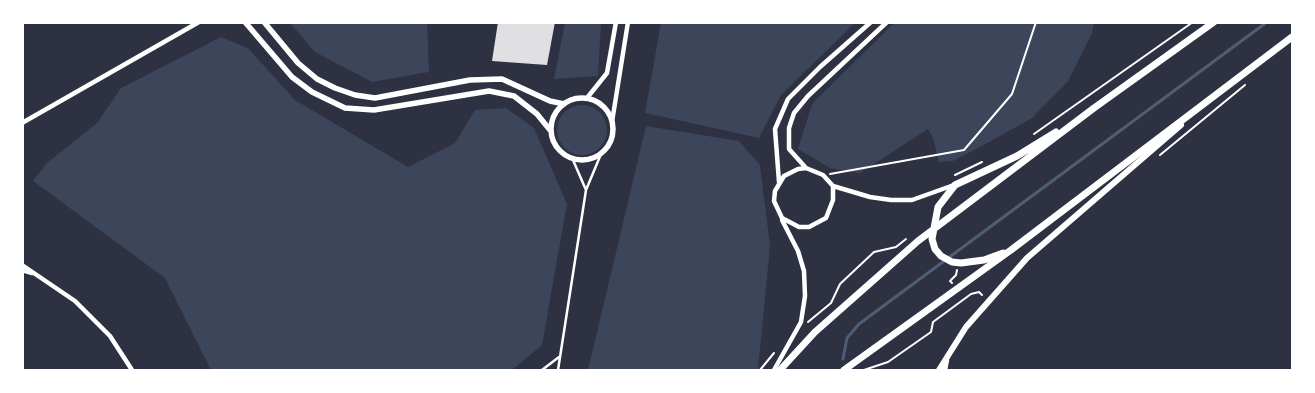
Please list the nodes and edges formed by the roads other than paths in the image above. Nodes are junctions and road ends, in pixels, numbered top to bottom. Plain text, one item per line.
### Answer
1 (198, 22) edge
2 (245, 22) edge
3 (264, 22) edge
4 (616, 22) edge
5 (628, 22) edge
6 (871, 22) edge
7 (887, 22) edge
8 (1214, 22) edge
9 (1292, 38) edge
10 (586, 98) junction
11 (564, 104) junction
12 (1094, 108) junction
13 (1193, 115) junction
14 (612, 122) junction
15 (22, 123) edge
16 (550, 130) junction
17 (601, 154) junction
18 (573, 160) junction
19 (806, 168) junction
20 (778, 182) junction
21 (955, 185) junction
22 (833, 186) junction
23 (586, 190) junction
24 (782, 218) junction
25 (932, 230) junction
26 (1011, 250) junction
27 (22, 265) edge
28 (22, 270) edge
29 (40, 276) junction
30 (560, 356) junction
31 (948, 357) junction
32 (132, 370) edge
33 (542, 370) edge
34 (558, 370) edge
35 (774, 370) edge
36 (780, 370) edge
37 (844, 370) edge
38 (939, 370) edge
39 (945, 370) edge

1 - 15 street
2 - 16 street
3 - 11 street
4 - 10 street
5 - 14 street
6 - 20 street
7 - 19 street
8 - 12 main road
9 - 13 main road
10 - 11 street
10 - 14 street
11 - 16 street
12 - 21 main road
12 - 25 main road
13 - 26 main road
13 - 31 main road
14 - 17 street
16 - 18 street
17 - 18 street
17 - 23 lane
18 - 23 lane
19 - 20 street
19 - 22 street
20 - 24 street
21 - 22 street
21 - 25 main road
22 - 24 street
23 - 30 lane
24 - 35 street
25 - 26 main road
25 - 36 main road
26 - 37 main road
27 - 29 street
28 - 29 street
29 - 32 street
30 - 33 lane
30 - 34 lane
31 - 38 main road
31 - 39 street

